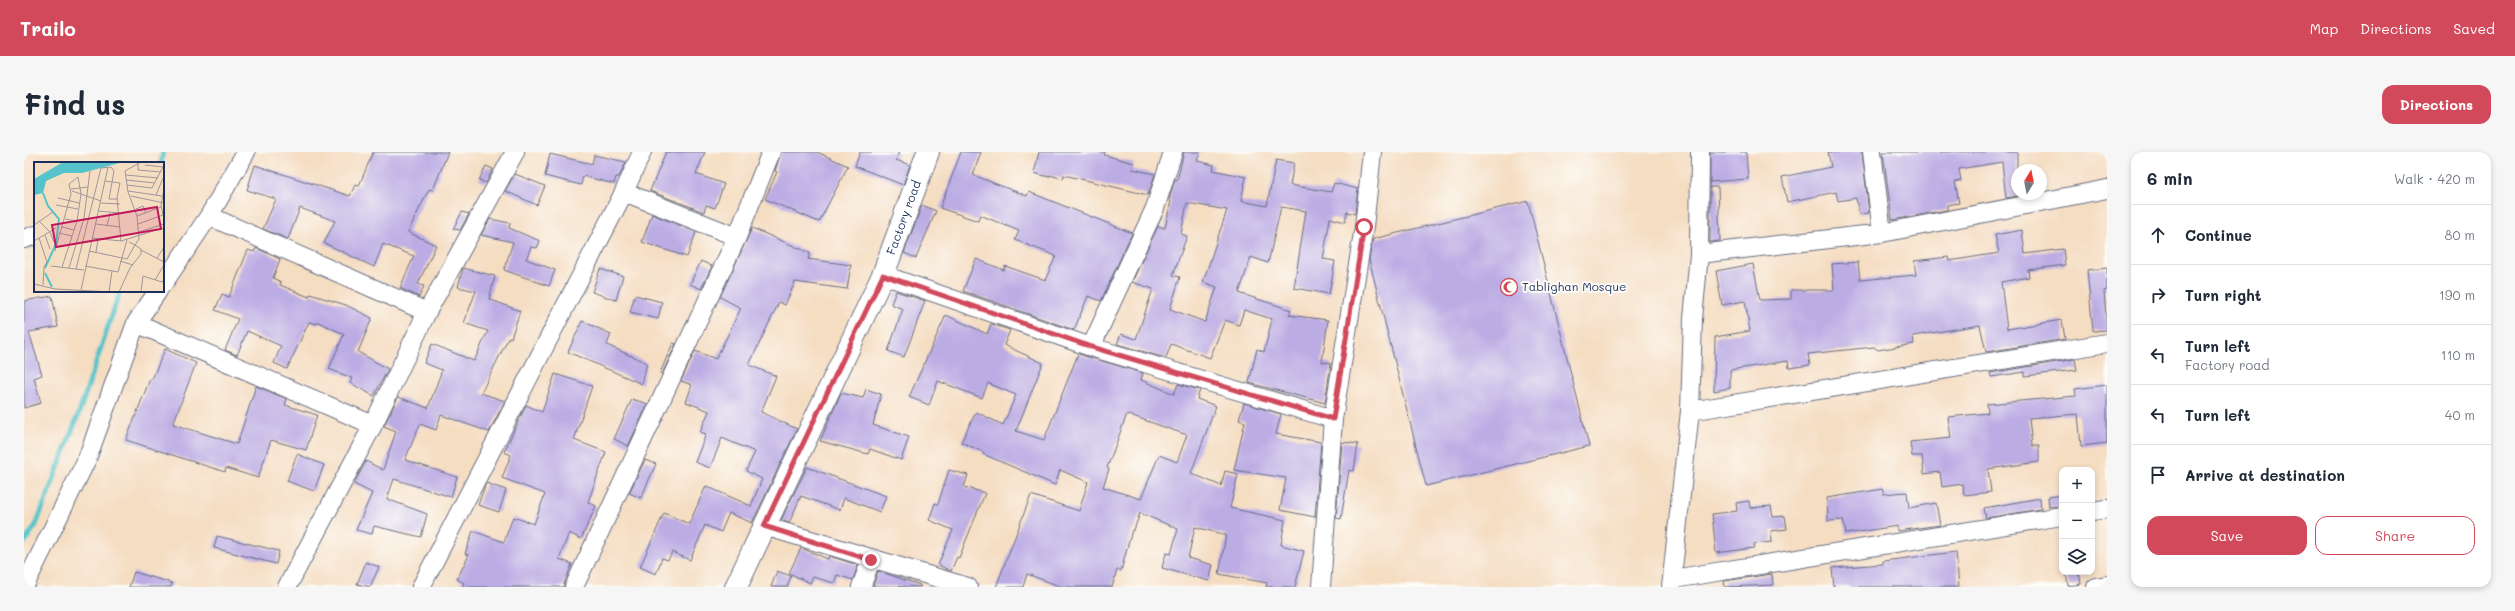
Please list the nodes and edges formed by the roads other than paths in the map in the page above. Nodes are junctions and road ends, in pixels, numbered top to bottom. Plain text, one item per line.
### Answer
1 (246, 152) edge
2 (642, 152) edge
3 (771, 152) edge
4 (928, 152) edge
5 (1173, 152) edge
6 (1372, 152) edge
7 (1700, 152) edge
8 (1872, 152) edge
9 (512, 153) edge
10 (2107, 189) edge
11 (624, 192) junction
12 (209, 216) junction
13 (1882, 233) junction
14 (34, 235) edge
15 (737, 237) junction
16 (24, 239) edge
17 (1700, 254) junction
18 (883, 275) junction
19 (164, 283) edge
20 (157, 292) edge
21 (427, 312) junction
22 (136, 323) junction
23 (2107, 343) edge
24 (1092, 347) junction
25 (1690, 411) junction
26 (1333, 419) junction
27 (374, 425) junction
28 (2107, 509) edge
29 (2095, 511) edge
30 (2059, 517) edge
31 (764, 526) junction
32 (871, 560) junction
33 (1672, 583) edge
34 (2107, 585) edge
35 (24, 587) edge
36 (287, 587) edge
37 (421, 587) edge
38 (574, 587) edge
39 (736, 587) edge
40 (861, 587) edge
41 (968, 587) edge
42 (1321, 587) edge
43 (2096, 587) edge

1 - 12 street
2 - 11 street
3 - 15 street
4 - 18 street, Factory road
5 - 24 street
6 - 26 street
7 - 17 street
8 - 13 street
9 - 21 street
10 - 13 street
11 - 15 street
11 - 37 street
12 - 19 street
12 - 21 street
13 - 17 street
14 - 16 street
15 - 38 street
17 - 25 street
18 - 24 street
18 - 31 street, Factory road
20 - 22 street
21 - 27 street
22 - 27 street
22 - 35 street
23 - 25 street
24 - 26 street
25 - 33 street
26 - 42 street
27 - 36 street
28 - 29 street
30 - 33 street
31 - 32 street
31 - 39 street, Factory road
32 - 40 street
32 - 41 street
34 - 43 street

